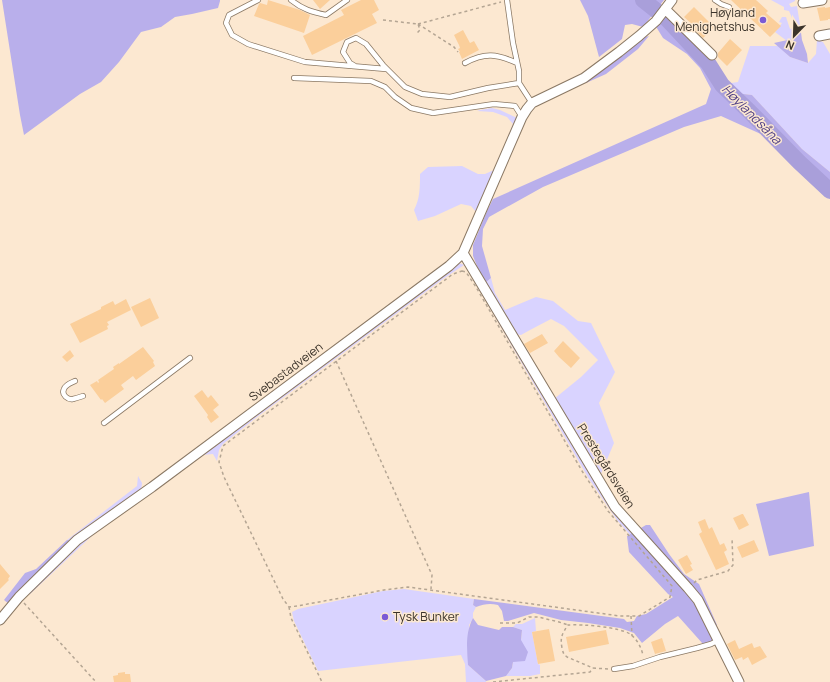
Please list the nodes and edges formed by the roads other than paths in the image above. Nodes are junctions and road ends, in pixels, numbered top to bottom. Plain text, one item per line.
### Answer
1 (258, 0) edge
2 (291, 0) edge
3 (347, 0) edge
4 (507, 0) edge
5 (672, 0) edge
6 (716, 0) edge
7 (822, 0) edge
8 (802, 2) edge
9 (729, 7) dead end
10 (665, 10) junction
11 (830, 34) edge
12 (819, 36) dead end
13 (712, 55) dead end
14 (385, 59) dead end
15 (380, 62) junction
16 (465, 63) dead end
17 (517, 63) junction
18 (354, 66) junction
19 (386, 69) junction
20 (294, 78) dead end
21 (519, 83) junction
22 (532, 103) junction
23 (522, 117) junction
24 (464, 254) junction
25 (190, 358) dead end
26 (75, 381) dead end
27 (83, 396) dead end
28 (104, 423) dead end
29 (0, 620) edge
30 (718, 640) junction
31 (614, 669) road end
32 (739, 682) edge

1 - 18 lane
2 - 3 lane
4 - 17 lane
5 - 10 street, Svebastadveien
6 - 9 lane
7 - 8 street
10 - 13 street
10 - 22 street, Svebastadveien
11 - 12 street
14 - 15 lane
15 - 18 lane
15 - 19 lane
16 - 17 lane
17 - 21 lane
18 - 19 lane
19 - 21 lane
20 - 23 lane
21 - 22 lane
22 - 23 street, Svebastadveien
23 - 24 street, Svebastadveien
24 - 29 street, Svebastadveien
24 - 30 street, Prestegårdsveien
25 - 28 lane
26 - 27 lane
30 - 31 lane
30 - 32 street, Prestegårdsveien

